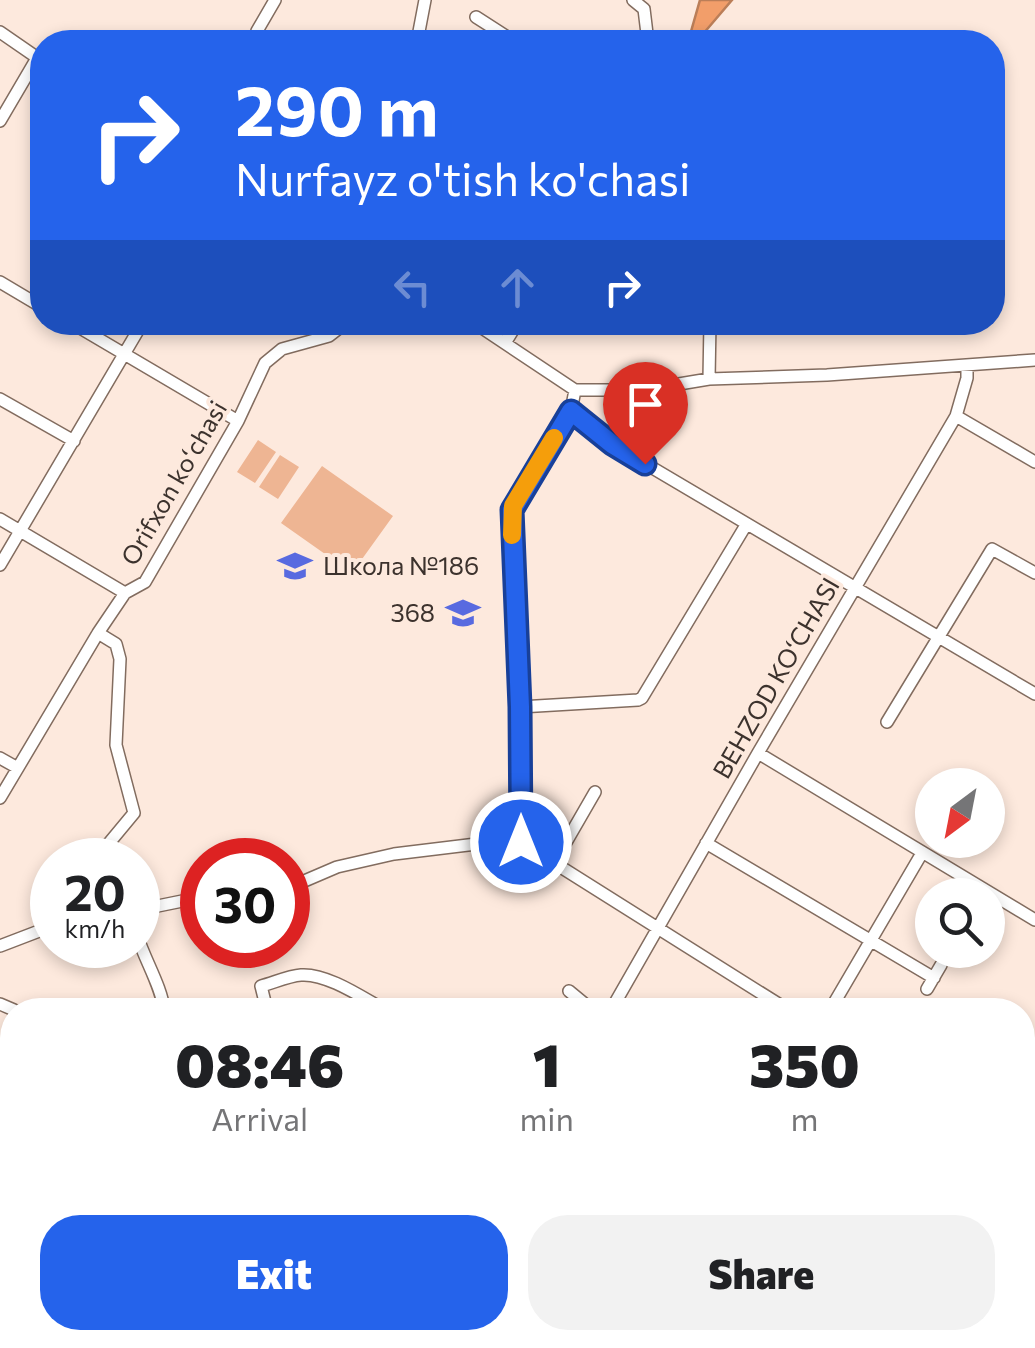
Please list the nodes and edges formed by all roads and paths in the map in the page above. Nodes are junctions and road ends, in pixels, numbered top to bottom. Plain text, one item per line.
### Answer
1 (275, 0) edge
2 (426, 0) edge
3 (634, 0) edge
4 (476, 17) dead end
5 (257, 30) edge
6 (420, 30) edge
7 (496, 30) edge
8 (646, 30) edge
9 (0, 32) edge
10 (30, 52) edge
11 (30, 74) edge
12 (0, 121) edge
13 (0, 282) edge
14 (30, 300) edge
15 (92, 335) edge
16 (135, 335) edge
17 (330, 335) edge
18 (493, 335) edge
19 (510, 335) edge
20 (710, 335) edge
21 (505, 343) junction
22 (124, 354) junction
23 (1035, 360) edge
24 (967, 365) junction
25 (709, 379) junction
26 (575, 390) junction
27 (0, 399) edge
28 (571, 411) junction
29 (956, 416) junction
30 (238, 420) junction
31 (74, 440) junction
32 (1035, 462) edge
33 (0, 520) edge
34 (746, 525) junction
35 (20, 531) junction
36 (0, 565) edge
37 (1035, 573) edge
38 (854, 588) junction
39 (125, 594) junction
40 (98, 633) junction
41 (939, 638) junction
42 (1035, 694) edge
43 (520, 707) junction
44 (887, 722) dead end
45 (758, 753) junction
46 (0, 758) edge
47 (16, 768) junction
48 (595, 792) dead end
49 (0, 798) edge
50 (113, 838) edge
51 (521, 842) junction
52 (706, 843) junction
53 (915, 849) edge
54 (919, 858) edge
55 (930, 858) edge
56 (554, 863) junction
57 (310, 879) edge
58 (1035, 920) edge
59 (657, 930) junction
60 (30, 935) edge
61 (870, 941) junction
62 (0, 946) edge
63 (148, 968) edge
64 (940, 968) edge
65 (569, 991) dead end
66 (162, 998) edge
67 (264, 998) edge
68 (363, 998) edge
69 (577, 998) edge
70 (619, 998) edge
71 (768, 998) edge
72 (837, 998) edge

1 - 5 street
2 - 6 street
3 - 8 street
4 - 7 street
9 - 10 street
11 - 12 street
13 - 14 street
15 - 22 street
16 - 22 street
17 - 30 street, Orifxon koʻchasi
18 - 21 street
19 - 21 street
20 - 25 street
21 - 26 street
22 - 30 street
22 - 31 street
23 - 24 street
24 - 25 street
24 - 29 street, BEHZOD KO‘CHASI
25 - 26 street
26 - 28 street
27 - 31 street
28 - 34 street
28 - 43 street
29 - 32 street
29 - 38 street, BEHZOD KO‘CHASI
30 - 39 street, Orifxon koʻchasi
31 - 35 street
33 - 35 street
34 - 38 street
34 - 43 street
35 - 36 street
35 - 39 street
37 - 41 street
38 - 41 street
38 - 45 street, BEHZOD KO‘CHASI
39 - 40 street, Orifxon koʻchasi
40 - 47 street, Orifxon koʻchasi
40 - 50 street
41 - 42 street
41 - 44 street
43 - 51 street
45 - 52 street, BEHZOD KO‘CHASI
45 - 53 street
46 - 47 street
47 - 49 street, Orifxon koʻchasi
48 - 56 street
51 - 56 street
51 - 57 street
52 - 59 street, BEHZOD KO‘CHASI
52 - 61 street
54 - 61 street
55 - 58 street
56 - 59 street
59 - 70 street, BEHZOD KO‘CHASI
59 - 71 street
60 - 62 street
61 - 64 street
61 - 72 street
63 - 66 street
65 - 69 street
67 - 68 street

